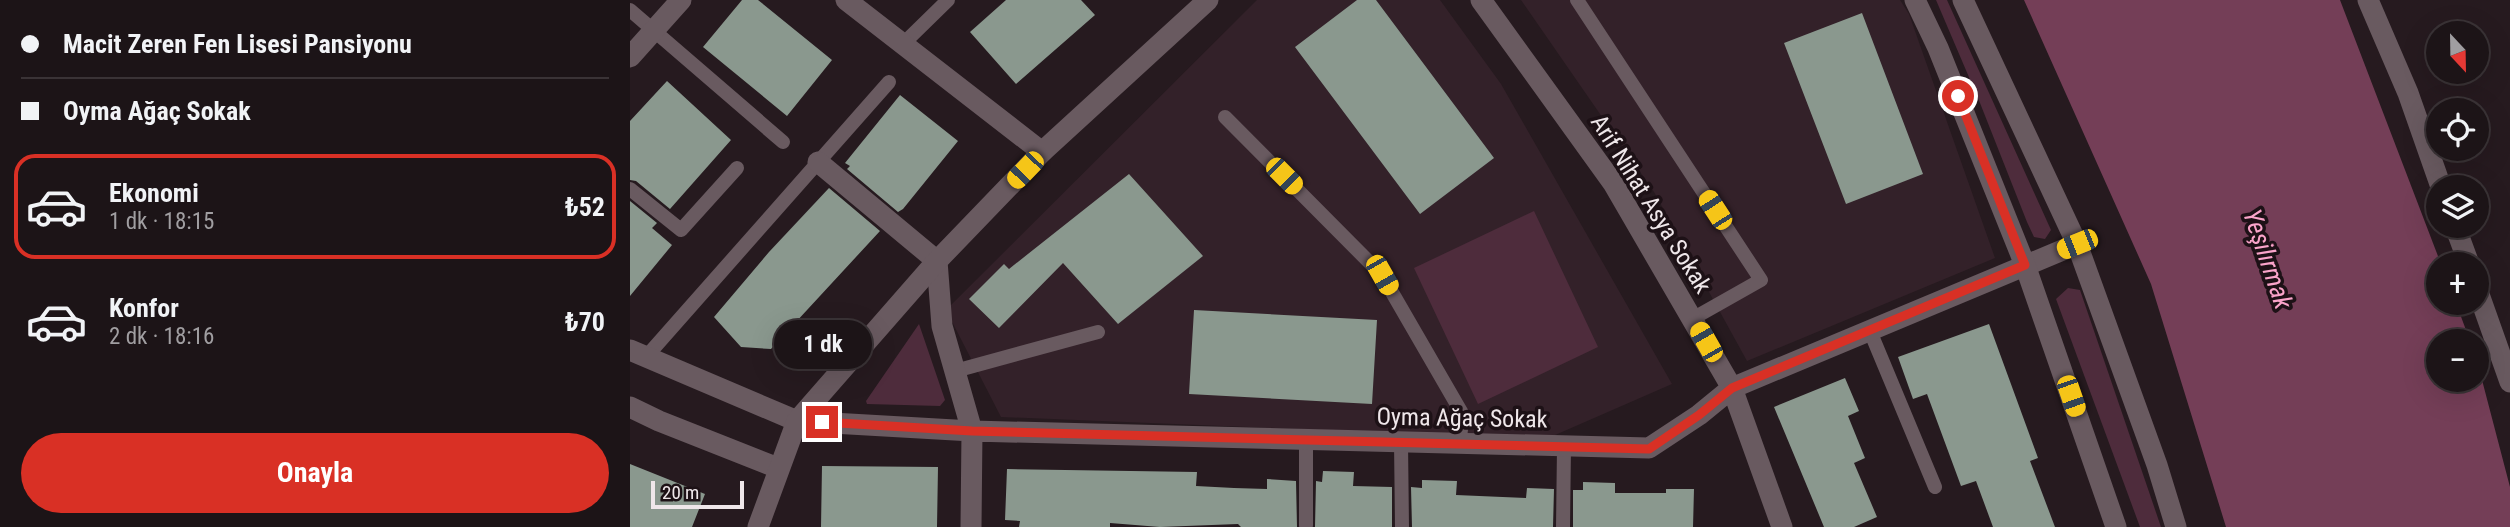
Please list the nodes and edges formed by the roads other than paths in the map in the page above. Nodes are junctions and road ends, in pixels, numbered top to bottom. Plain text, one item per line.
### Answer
1 (681, 0) edge
2 (846, 0) edge
3 (948, 0) edge
4 (1208, 0) edge
5 (1481, 0) edge
6 (1577, 0) edge
7 (1914, 0) edge
8 (1963, 0) edge
9 (2368, 0) edge
10 (630, 10) edge
11 (654, 31) junction
12 (904, 44) junction
13 (630, 57) edge
14 (889, 82) dead end
15 (1225, 117) dead end
16 (783, 142) dead end
17 (1042, 152) junction
18 (818, 162) junction
19 (737, 168) dead end
20 (2437, 175) edge
21 (630, 189) edge
22 (2077, 244) junction
23 (937, 261) junction
24 (2025, 265) junction
25 (2486, 315) edge
26 (1692, 319) junction
27 (1870, 331) junction
28 (1098, 332) dead end
29 (638, 353) edge
30 (955, 371) junction
31 (2510, 382) edge
32 (1732, 388) junction
33 (630, 407) edge
34 (797, 421) junction
35 (972, 431) junction
36 (1306, 440) junction
37 (1401, 442) junction
38 (1459, 444) junction
39 (1564, 447) junction
40 (778, 468) junction
41 (1934, 487) dead end
42 (1306, 525) edge
43 (758, 527) edge
44 (971, 527) edge
45 (1402, 527) edge
46 (1563, 527) edge
47 (1782, 527) edge
48 (2116, 527) edge
49 (2176, 527) edge

1 - 11 street
2 - 12 street
3 - 12 lane
4 - 17 street
5 - 26 street, Arif Nihat Asya Sokak
6 - 26 lane
7 - 24 street
8 - 22 street
9 - 20 street
10 - 11 lane
11 - 13 street
11 - 16 lane
12 - 17 street
14 - 18 lane
15 - 38 lane
17 - 23 street
18 - 23 street
18 - 29 lane
19 - 21 lane
22 - 24 street, Oyma Ağaç Sokak
22 - 49 street
23 - 30 street
23 - 34 street
24 - 27 street, Oyma Ağaç Sokak
24 - 48 street
25 - 31 street
26 - 32 street, Arif Nihat Asya Sokak
27 - 32 street, Oyma Ağaç Sokak
27 - 41 lane
28 - 30 lane
29 - 34 street, Oyma Ağaç Sokak
30 - 35 street
32 - 39 street, Oyma Ağaç Sokak
32 - 47 street, Arif Nihat Asya Sokak
33 - 40 street
34 - 35 street, Oyma Ağaç Sokak
34 - 40 street
35 - 36 street, Oyma Ağaç Sokak
35 - 44 street
36 - 37 street, Oyma Ağaç Sokak
36 - 42 lane
37 - 38 street, Oyma Ağaç Sokak
37 - 45 lane
38 - 39 street, Oyma Ağaç Sokak
39 - 46 lane
40 - 43 street

